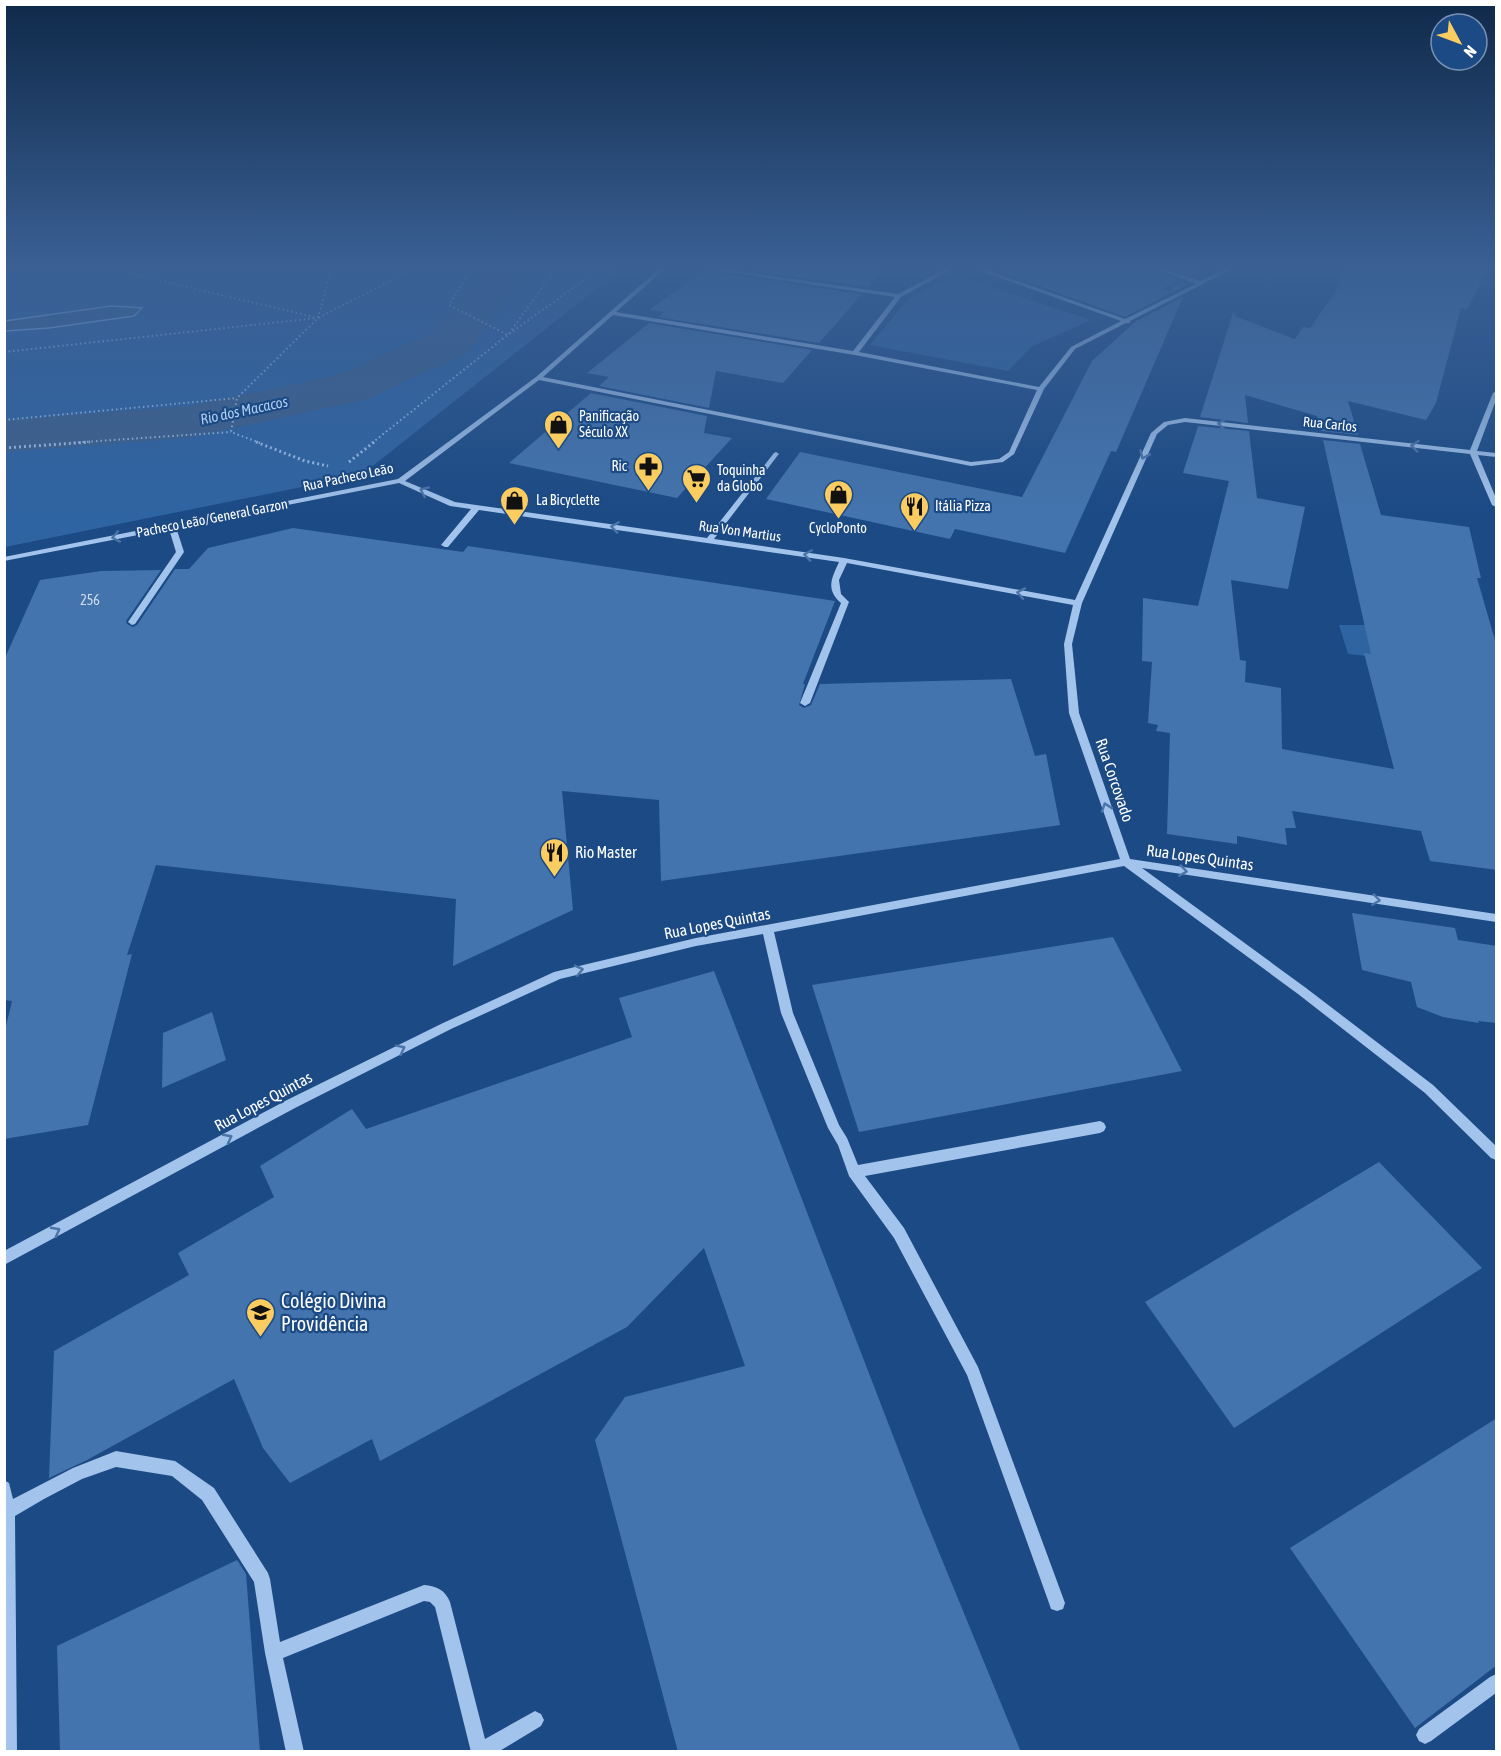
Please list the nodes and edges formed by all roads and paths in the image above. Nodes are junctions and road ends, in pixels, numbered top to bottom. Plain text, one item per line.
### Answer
1 (32, 349) edge
2 (287, 349) edge
3 (490, 349) edge
4 (571, 349) edge
5 (830, 349) edge
6 (858, 349) edge
7 (1072, 349) edge
8 (4, 352) edge
9 (855, 353) junction
10 (538, 378) junction
11 (1041, 388) junction
12 (1497, 393) edge
13 (237, 398) junction
14 (4, 420) edge
15 (1185, 420) joint
16 (231, 432) junction
17 (4, 448) edge
18 (1473, 453) junction
19 (776, 454) dead end
20 (1497, 455) edge
21 (332, 467) dead end
22 (341, 469) dead end
23 (400, 481) junction
24 (1497, 505) edge
25 (477, 507) junction
26 (172, 526) junction
27 (709, 540) junction
28 (445, 545) dead end
29 (4, 559) edge
30 (844, 560) junction
31 (1078, 603) junction
32 (132, 622) dead end
33 (805, 703) dead end
34 (1126, 862) junction
35 (1497, 918) edge
36 (768, 930) junction
37 (1100, 1127) dead end
38 (1497, 1154) edge
39 (854, 1172) junction
40 (4, 1258) edge
41 (4, 1488) edge
42 (8, 1512) junction
43 (1057, 1603) dead end
44 (273, 1653) junction
45 (1497, 1683) edge
46 (535, 1720) dead end
47 (1425, 1735) dead end
48 (8, 1752) edge
49 (295, 1752) edge

1 - 8 path
2 - 13 path
3 - 22 path
4 - 10 street, Rua Pacheco Leão
5 - 9 street
6 - 9 street
7 - 11 street
9 - 11 street
10 - 11 street
10 - 23 street, Rua Pacheco Leão
12 - 18 street
13 - 14 path
13 - 16 path
18 -> 15 street, Rua Carlos
15 -> 31 street, Rua Corcovado
16 - 17 path
16 - 21 path
18 - 20 street, Rua Carlos
18 - 24 street
19 - 27 street
25 -> 23 street, Rua Von Martius
23 - 26 street, Rua Pacheco Leão
27 -> 25 street, Rua Von Martius
25 - 28 street
26 -> 29 street, Rua Pacheco Leão
26 - 32 street
30 -> 27 street, Rua Von Martius
31 -> 30 street, Rua Von Martius
30 - 33 street
34 -> 31 street, Rua Corcovado
34 -> 35 street, Rua Lopes Quintas
34 - 36 street, Rua Lopes Quintas
34 - 38 street
36 - 39 street
40 -> 36 street, Rua Lopes Quintas
37 - 39 street
39 - 43 street
41 - 42 street
42 - 44 street
42 - 48 street
44 - 46 street
44 - 49 street
45 - 47 street

